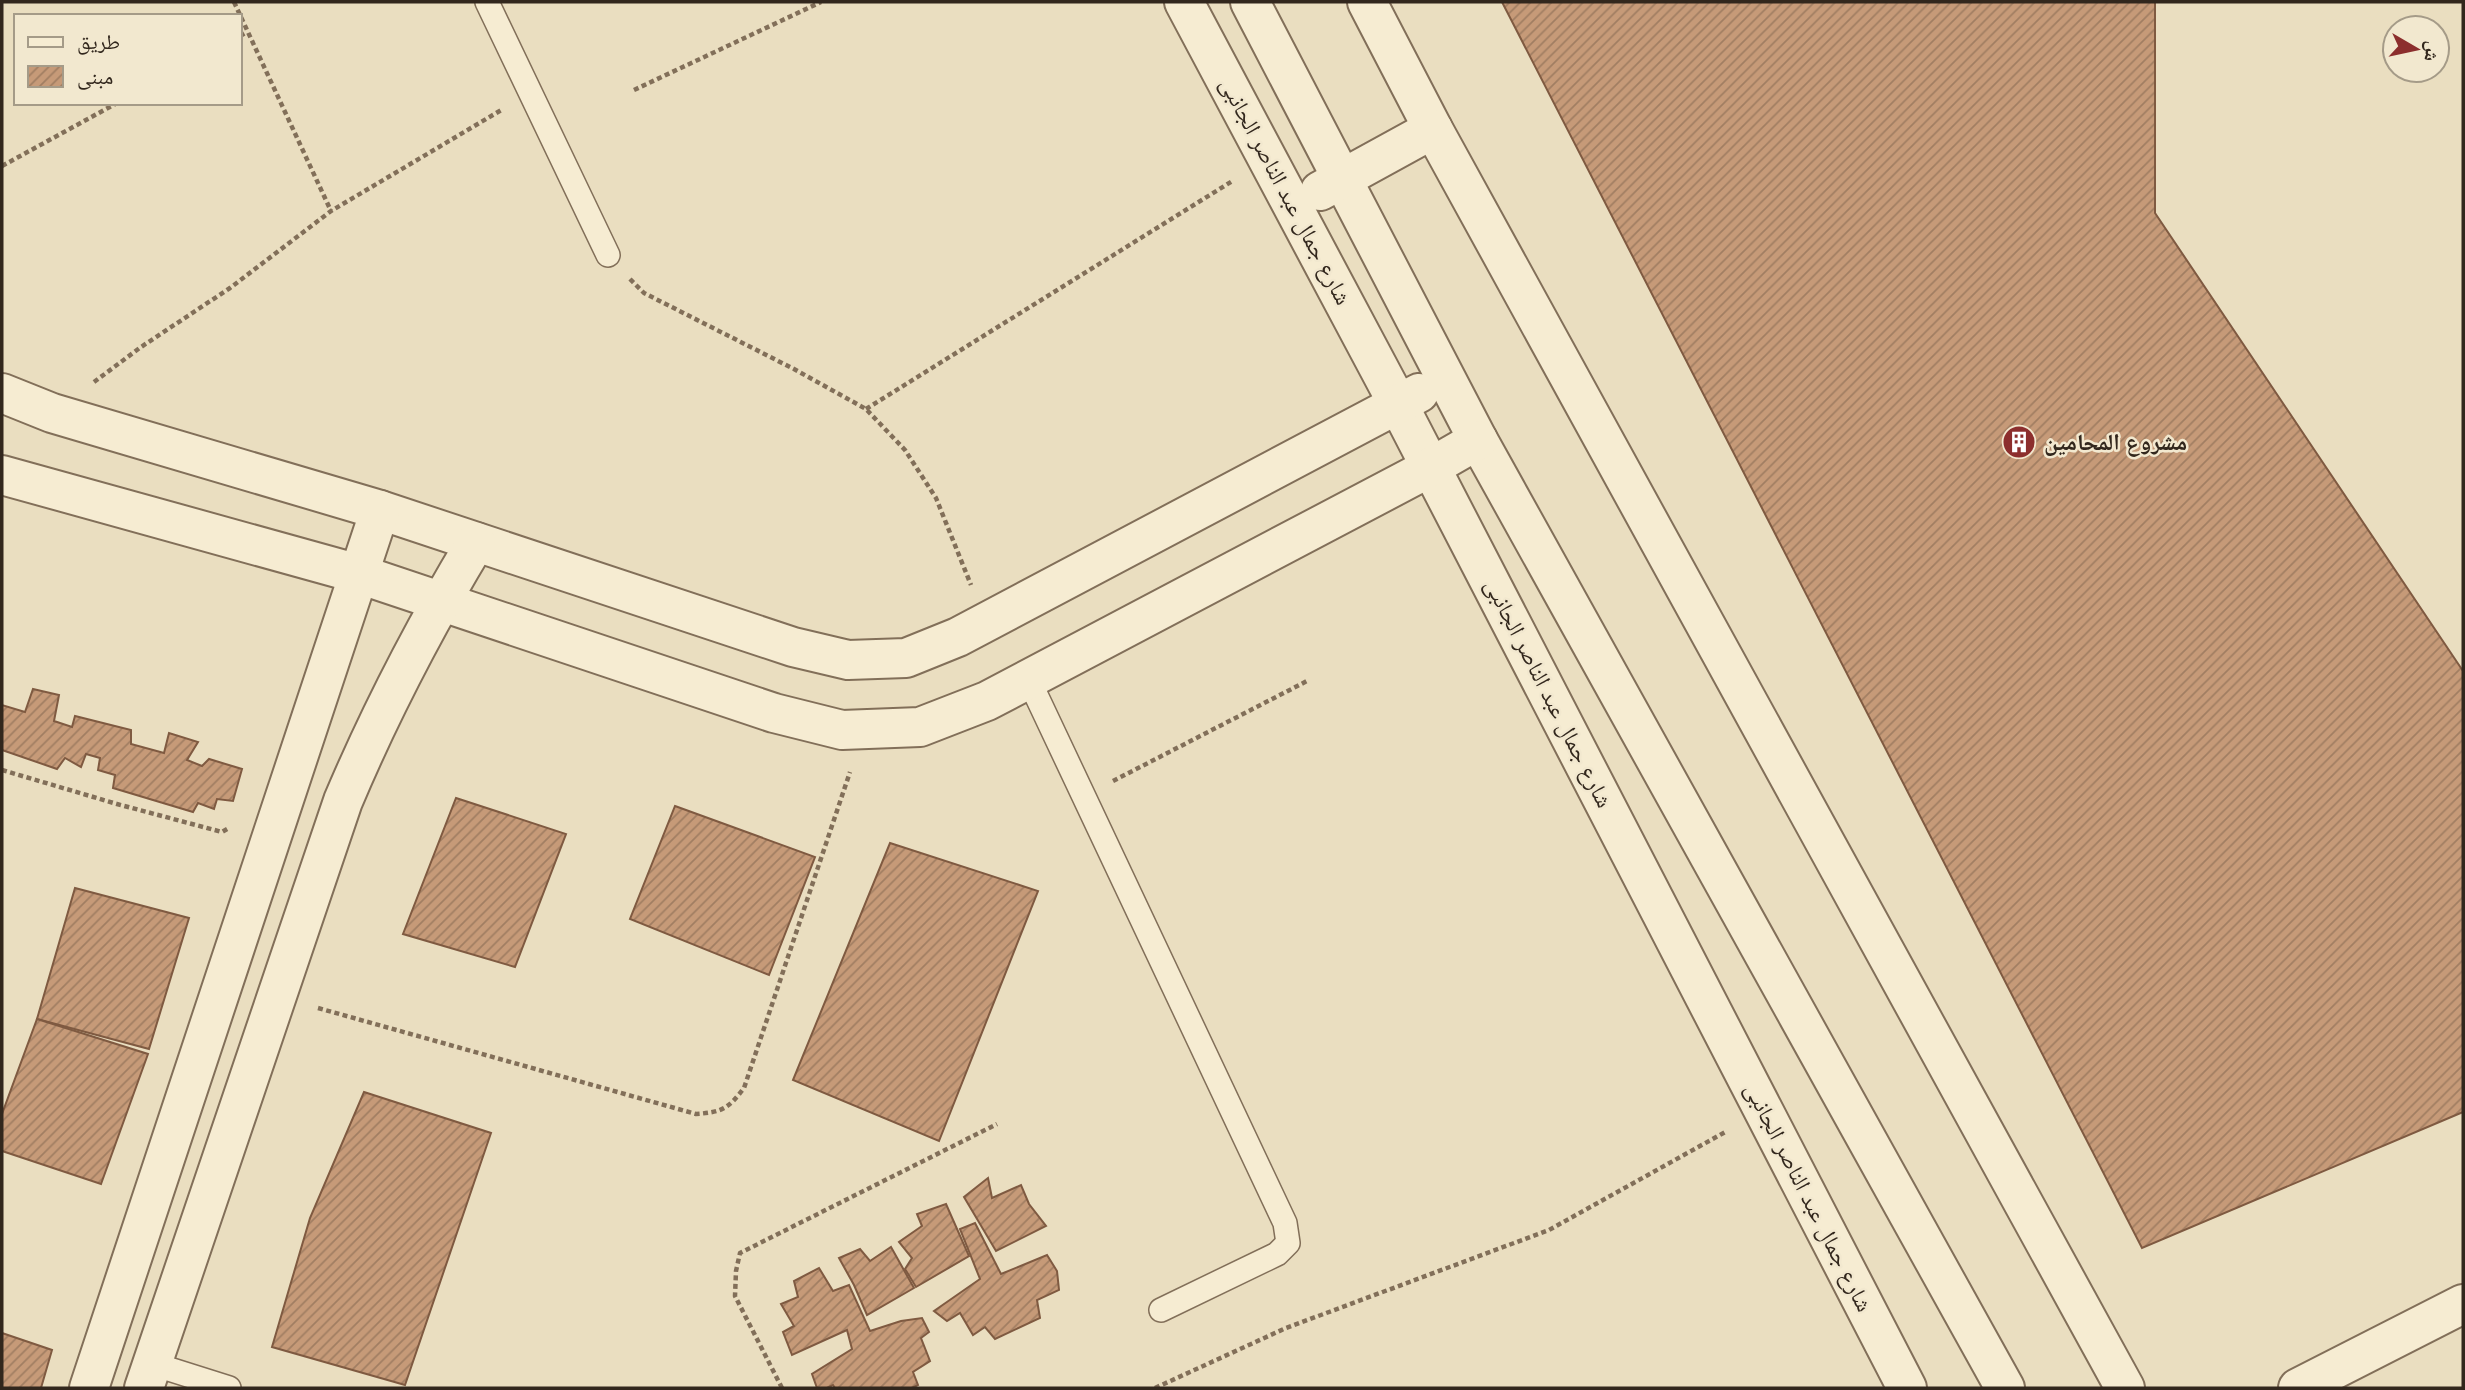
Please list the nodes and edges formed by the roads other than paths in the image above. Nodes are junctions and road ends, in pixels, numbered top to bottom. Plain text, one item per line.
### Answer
1 (487, 2) edge
2 (1184, 2) edge
3 (1250, 2) edge
4 (1367, 2) edge
5 (1433, 129) junction
6 (1342, 180) junction
7 (1294, 205) junction
8 (608, 256) road end
9 (1445, 378) junction
10 (2, 393) edge
11 (1399, 406) junction
12 (1478, 440) junction
13 (1431, 467) junction
14 (2, 475) edge
15 (380, 510) junction
16 (475, 542) junction
17 (359, 574) junction
18 (440, 601) junction
19 (1028, 678) junction
20 (2463, 1304) edge
21 (1161, 1310) dead end
22 (148, 1376) edge
23 (89, 1388) edge
24 (229, 1388) edge
25 (1907, 1388) edge
26 (2005, 1388) edge
27 (2125, 1388) edge
28 (2298, 1388) edge

1 - 8 lane
2 - 7 street, شارع جمال عبد الناصر الجانبى
3 - 6 street
4 - 5 street
5 - 6 street
5 - 27 street
6 - 7 street
6 - 9 street
7 - 11 street, شارع جمال عبد الناصر الجانبى
9 - 11 street
9 - 12 street
10 - 15 street
11 - 13 street, شارع جمال عبد الناصر الجانبى
11 - 16 street
12 - 13 street
12 - 26 street
13 - 19 street
13 - 25 street, شارع جمال عبد الناصر الجانبى
14 - 17 street
15 - 16 street
15 - 17 street
16 - 18 street
17 - 18 street
17 - 23 street
18 - 19 street
18 - 22 street
19 - 21 lane
20 - 28 street
22 - 24 lane

